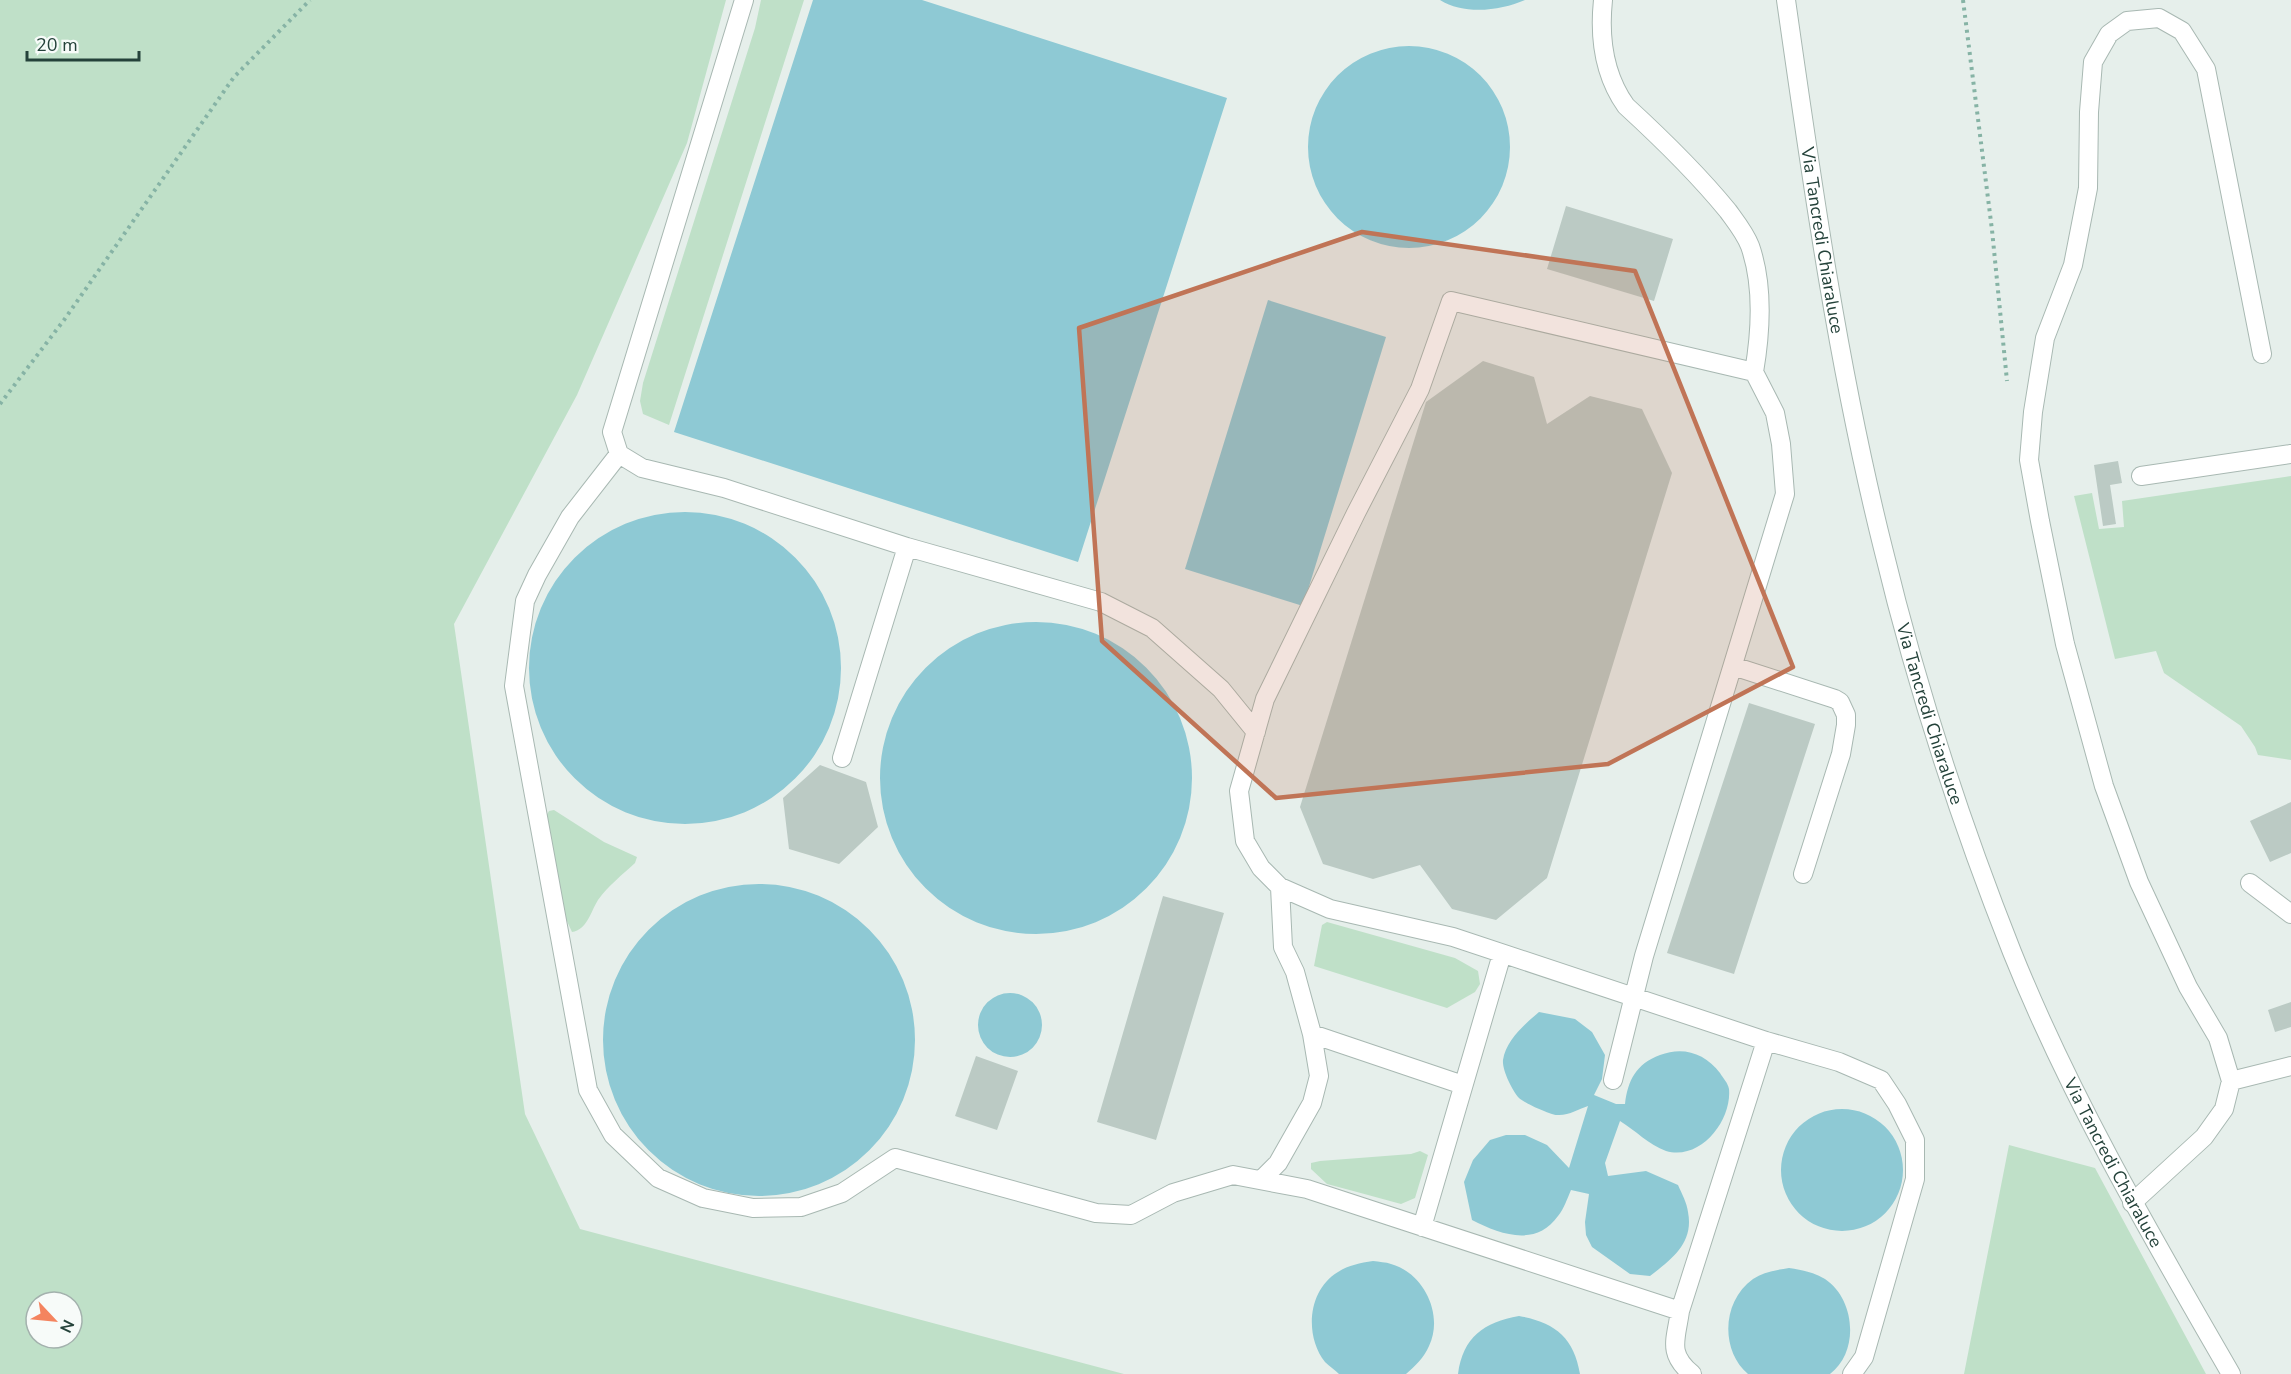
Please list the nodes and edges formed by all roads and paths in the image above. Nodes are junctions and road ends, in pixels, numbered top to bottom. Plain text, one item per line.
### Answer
1 (309, 0) edge
2 (744, 0) edge
3 (1603, 0) edge
4 (1786, 0) edge
5 (1963, 0) edge
6 (2262, 354) dead end
7 (1754, 372) junction
8 (2008, 386) dead end
9 (0, 404) edge
10 (619, 454) junction
11 (2291, 454) edge
12 (2140, 476) dead end
13 (907, 547) junction
14 (1733, 666) junction
15 (1256, 732) junction
16 (842, 758) dead end
17 (1803, 874) dead end
18 (2250, 883) dead end
19 (1280, 887) junction
20 (2291, 914) edge
21 (1502, 954) junction
22 (1633, 997) junction
23 (1312, 1034) junction
24 (1766, 1041) junction
25 (2291, 1066) edge
26 (1613, 1080) dead end
27 (2232, 1081) junction
28 (1463, 1085) junction
29 (1261, 1180) junction
30 (2132, 1203) junction
31 (1422, 1227) junction
32 (1680, 1311) junction
33 (1692, 1374) edge
34 (1852, 1374) edge
35 (2231, 1374) edge

1 - 9 path
2 - 10 street
3 - 7 street
4 - 30 street, Via Tancredi Chiaraluce
5 - 8 path
6 - 27 street
7 - 14 street
7 - 15 street
10 - 13 street
10 - 29 street
11 - 12 street
13 - 15 street
13 - 16 street
14 - 17 street
14 - 22 street
15 - 19 street
18 - 20 street
19 - 21 street
19 - 23 street
21 - 22 street
21 - 28 street
22 - 24 street
22 - 26 street
23 - 28 street
23 - 29 street
24 - 32 street
24 - 34 street
25 - 27 street
27 - 30 street
28 - 31 street
29 - 31 street
30 - 35 street, Via Tancredi Chiaraluce
31 - 32 street
32 - 33 street

